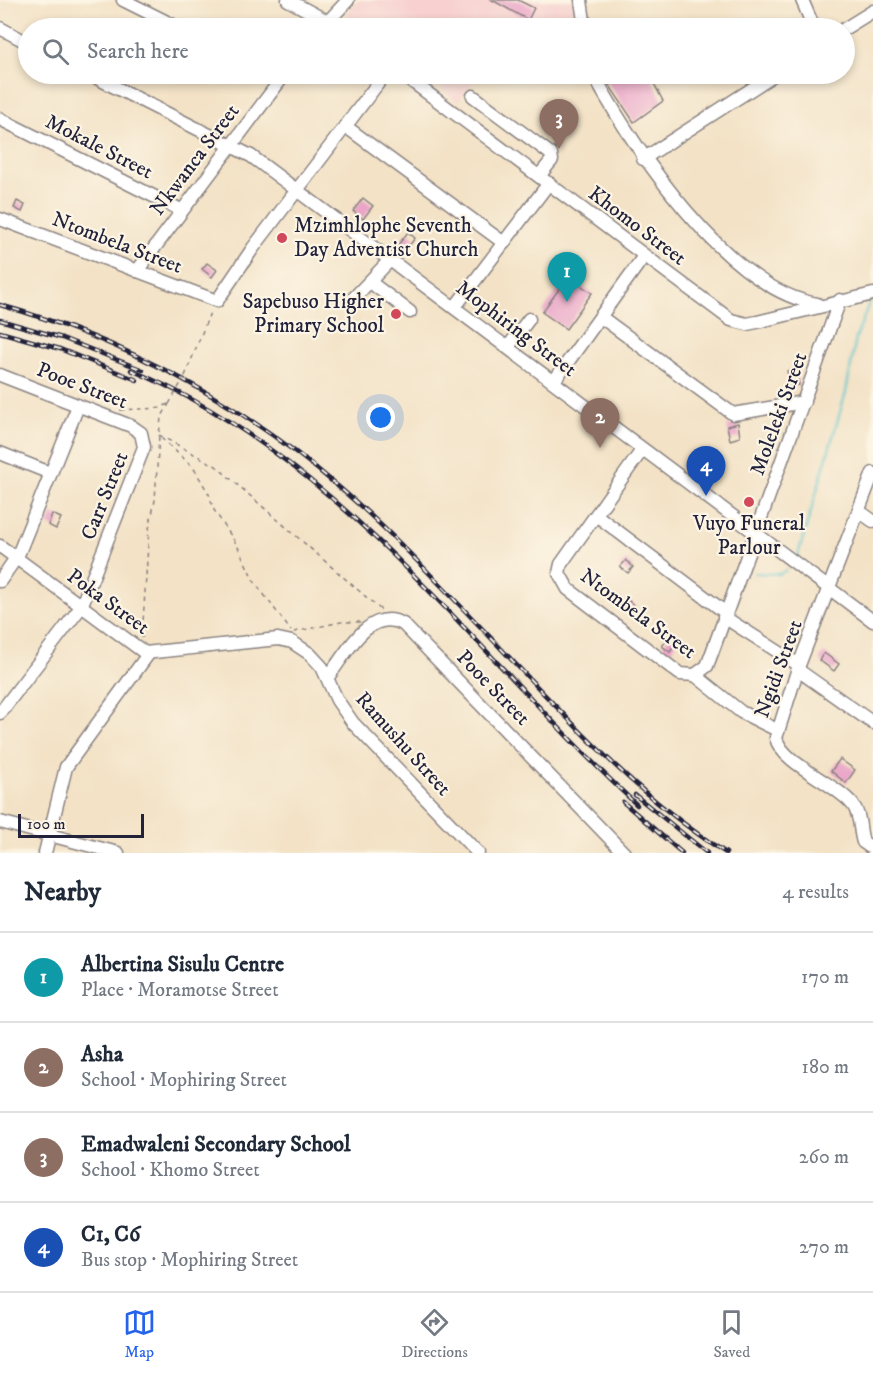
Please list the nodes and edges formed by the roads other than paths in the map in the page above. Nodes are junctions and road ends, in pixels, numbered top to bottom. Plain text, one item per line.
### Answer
1 (123, 0) edge
2 (288, 0) edge
3 (348, 0) edge
4 (581, 0) edge
5 (802, 0) edge
6 (873, 11) edge
7 (160, 18) edge
8 (316, 18) edge
9 (331, 18) edge
10 (584, 18) edge
11 (810, 18) edge
12 (855, 22) edge
13 (0, 28) edge
14 (18, 38) edge
15 (109, 84) edge
16 (277, 84) edge
17 (377, 84) edge
18 (416, 84) edge
19 (599, 84) edge
20 (760, 84) edge
21 (473, 96) dead end
22 (1, 121) edge
23 (345, 126) junction
24 (233, 145) junction
25 (644, 159) junction
26 (544, 179) junction
27 (297, 190) junction
28 (181, 210) junction
29 (0, 219) edge
30 (504, 243) junction
31 (644, 256) junction
32 (390, 260) junction
33 (136, 271) junction
34 (370, 282) junction
35 (873, 294) edge
36 (840, 300) junction
37 (351, 301) dead end
38 (821, 305) junction
39 (455, 307) junction
40 (410, 312) dead end
41 (601, 317) junction
42 (529, 319) dead end
43 (508, 347) junction
44 (0, 375) edge
45 (554, 381) junction
46 (804, 402) junction
47 (78, 406) junction
48 (144, 442) joint
49 (642, 450) junction
50 (0, 453) edge
51 (50, 473) junction
52 (873, 474) edge
53 (873, 506) edge
54 (860, 512) junction
55 (596, 516) junction
56 (873, 521) edge
57 (758, 534) junction
58 (0, 546) edge
59 (17, 559) junction
60 (0, 581) edge
61 (830, 587) junction
62 (81, 607) junction
63 (725, 615) junction
64 (873, 621) edge
65 (278, 639) joint
66 (145, 652) junction
67 (798, 668) junction
68 (698, 674) junction
69 (328, 677) junction
70 (0, 713) edge
71 (873, 723) edge
72 (777, 730) junction
73 (0, 822) edge
74 (50, 835) junction
75 (871, 848) edge
76 (45, 853) edge
77 (118, 853) edge
78 (478, 853) edge
79 (624, 853) edge

1 - 7 street
2 - 8 street
3 - 9 street
4 - 10 street
5 - 11 street
6 - 12 street
13 - 14 street
15 - 24 street, Mophiring Street
16 - 24 street, Nkwanca Street
17 - 23 street
18 - 26 street, Khomo Street
19 - 25 street
20 - 25 street
21 - 26 street
22 - 28 street, Mokale Street
23 - 27 street
23 - 30 street
24 - 27 street, Mophiring Street
24 - 28 street, Nkwanca Street
25 - 38 street
26 - 30 street
26 - 31 street, Khomo Street
27 - 32 street, Mophiring Street
27 - 33 street, Ntombela Street
28 - 33 street, Nkwanca Street
29 - 33 street, Ntombela Street
30 - 39 street
31 - 38 street, Khomo Street
31 - 41 street
32 - 34 street
32 - 39 street, Mophiring Street
34 - 37 street
34 - 40 street
35 - 36 street, Khomo Street
36 - 38 street, Khomo Street
36 - 46 street, Moleleki Street
39 - 43 street, Mophiring Street
41 - 45 street
41 - 46 street
42 - 43 street
43 - 45 street, Mophiring Street
44 - 47 street, Pooe Street
45 - 49 street, Mophiring Street
46 - 57 street, Moleleki Street
47 - 48 street, Pooe Street
47 - 51 street
48 - 62 street, Carr Street
49 - 55 street
49 - 57 street, Mophiring Street
50 - 51 street
51 - 59 street
52 - 54 street, Ngidi Street
53 - 54 street
54 - 56 street
54 - 61 street, Ngidi Street
55 - 63 street
55 - 68 street, Ntombela Street
57 - 61 street, Mophiring Street
57 - 63 street, Moleleki Street
58 - 59 street, Poka Street
59 - 60 street
59 - 62 street, Poka Street
61 - 64 street, Mophiring Street
61 - 67 street, Ngidi Street
62 - 66 street, Poka Street
62 - 70 street, Carr Street
63 - 67 street
63 - 68 street, Moleleki Street
65 - 66 street, Poka Street
65 - 69 street, Ramushu Street
66 - 74 street
67 - 71 street
67 - 72 street, Ngidi Street
68 - 72 street, Ntombela Street
69 - 78 street, Ramushu Street
69 - 79 street, Pooe Street
72 - 75 street, Ngidi Street
73 - 74 street
74 - 76 street
74 - 77 street

